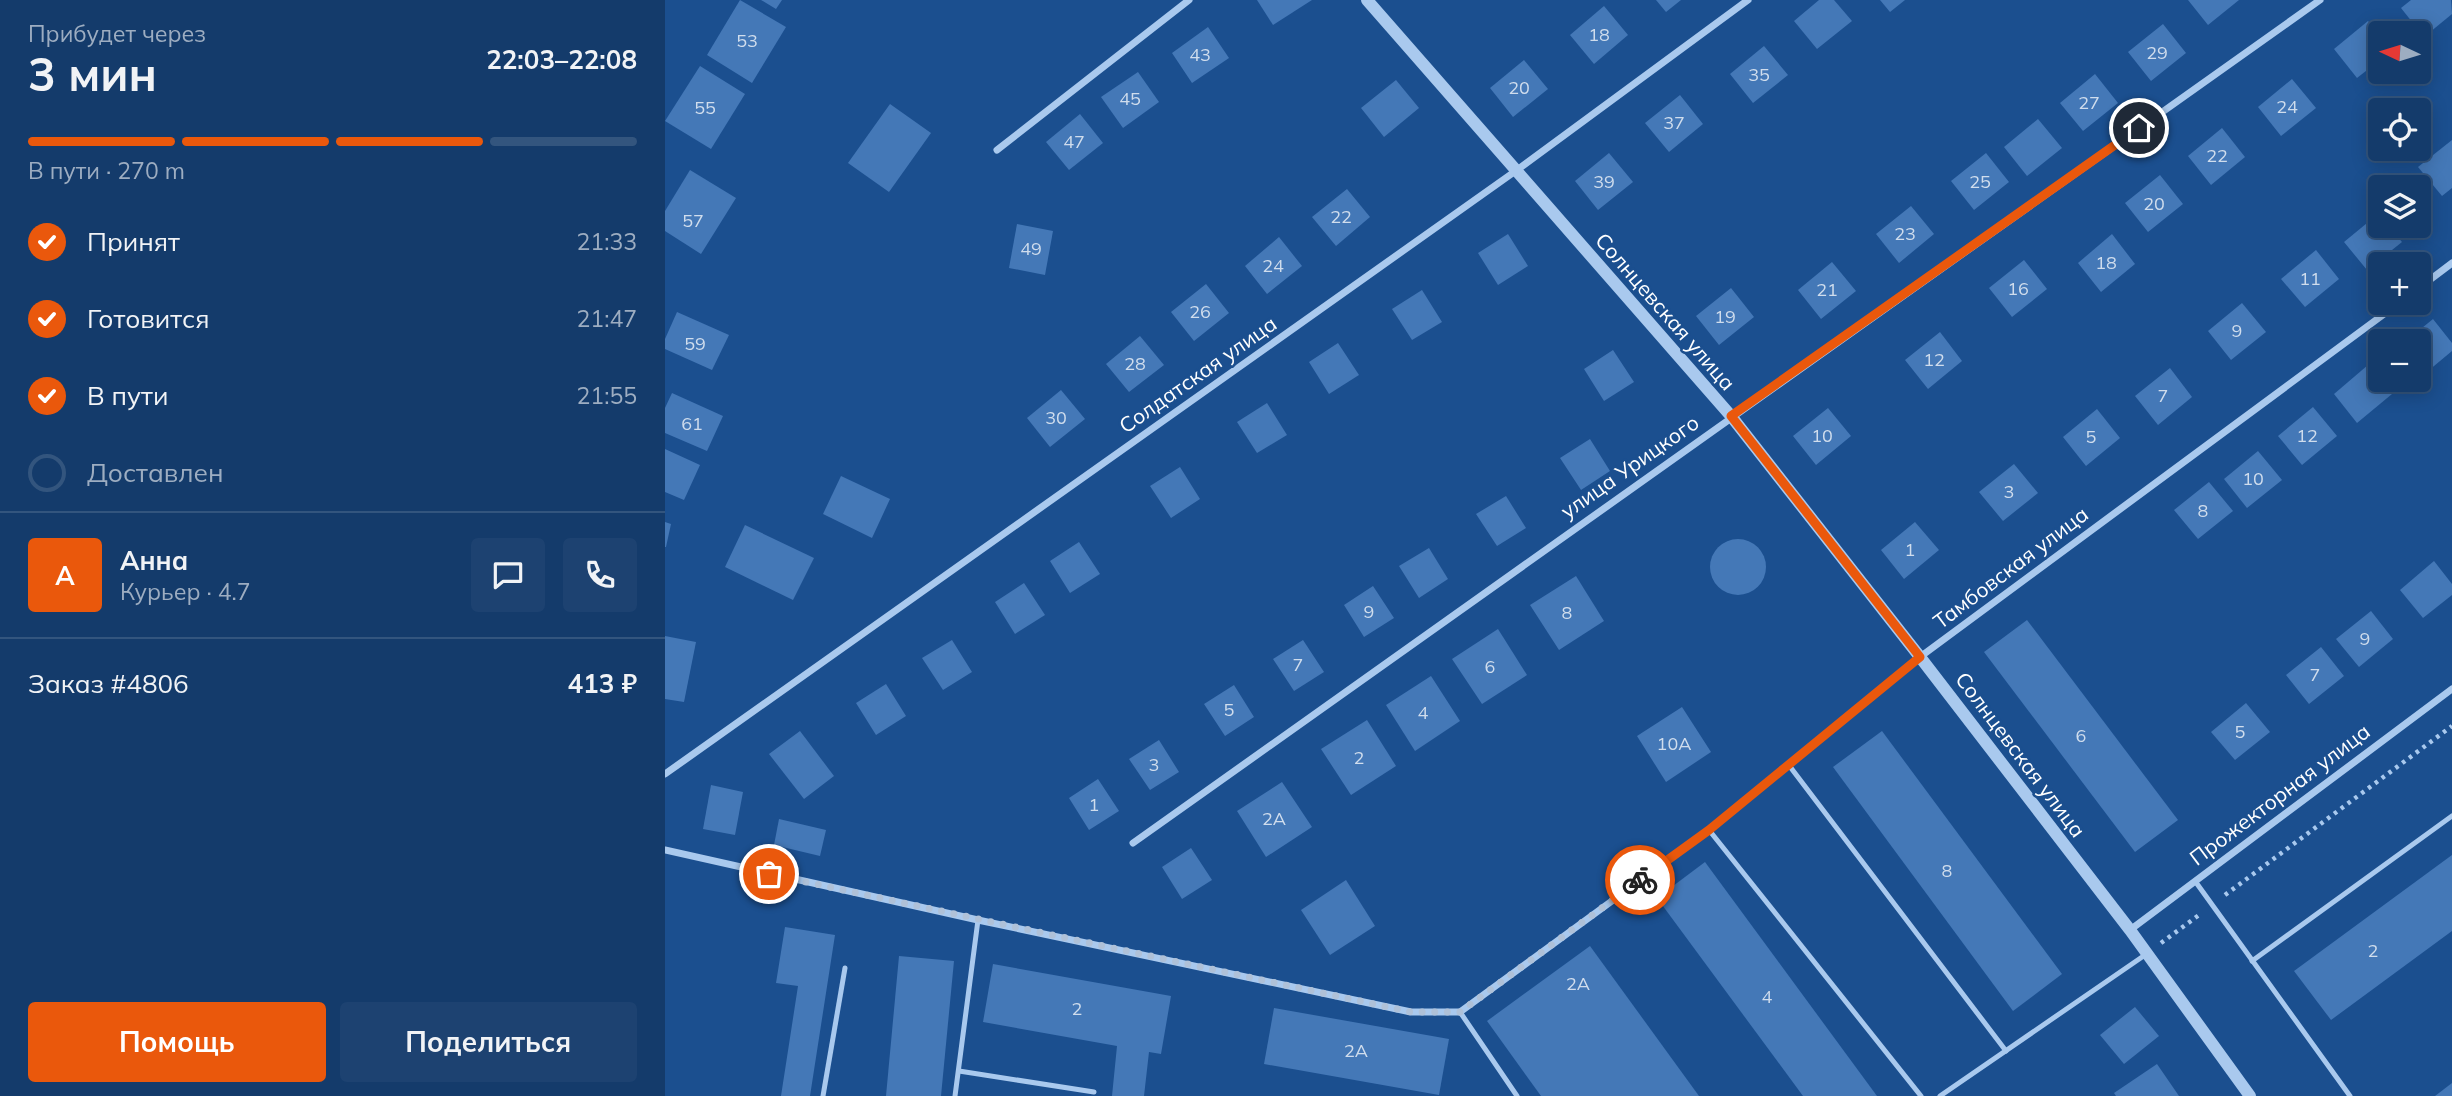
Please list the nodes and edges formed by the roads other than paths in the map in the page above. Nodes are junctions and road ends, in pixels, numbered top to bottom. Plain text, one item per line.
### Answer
1 (1189, 0) edge
2 (1367, 0) edge
3 (1748, 0) edge
4 (2320, 0) edge
5 (997, 150) dead end
6 (1517, 170) junction
7 (2452, 263) edge
8 (2431, 279) edge
9 (2383, 315) edge
10 (1731, 416) junction
11 (1920, 657) junction
12 (2452, 689) edge
13 (1788, 764) junction
14 (665, 774) edge
15 (2452, 816) edge
16 (1709, 830) junction
17 (1133, 843) dead end
18 (665, 850) edge
19 (2195, 881) junction
20 (978, 920) junction
21 (2130, 930) junction
22 (2147, 953) junction
23 (2252, 961) junction
24 (845, 968) dead end
25 (1460, 1012) junction
26 (2006, 1051) junction
27 (959, 1071) junction
28 (1094, 1092) dead end
29 (823, 1096) edge
30 (955, 1096) edge
31 (1517, 1096) edge
32 (1921, 1096) edge
33 (1940, 1096) edge
34 (2250, 1096) edge
35 (2350, 1096) edge

1 - 5 street
2 - 6 street, Солнцевская улица
3 - 6 street, Солдатская улица
4 - 10 street, улица Урицкого
6 - 10 street, Солнцевская улица
6 - 14 street, Солдатская улица
7 - 8 street
9 - 11 street, Тамбовская улица
10 - 11 street, Солнцевская улица
10 - 17 street, улица Урицкого
11 - 13 street, Тамбовская улица
11 - 21 street, Солнцевская улица
12 - 19 street, Прожекторная улица
13 - 16 street, Тамбовская улица
13 - 26 lane
15 - 23 lane
16 - 25 street, Тамбовская улица
16 - 32 lane
18 - 20 street
19 - 21 street, Прожекторная улица
19 - 23 lane
20 - 25 street
20 - 27 lane
21 - 22 street, Солнцевская улица
22 - 26 lane
22 - 34 street, Солнцевская улица
23 - 35 lane
24 - 29 lane
25 - 31 lane
26 - 33 lane
27 - 28 lane
27 - 30 lane

